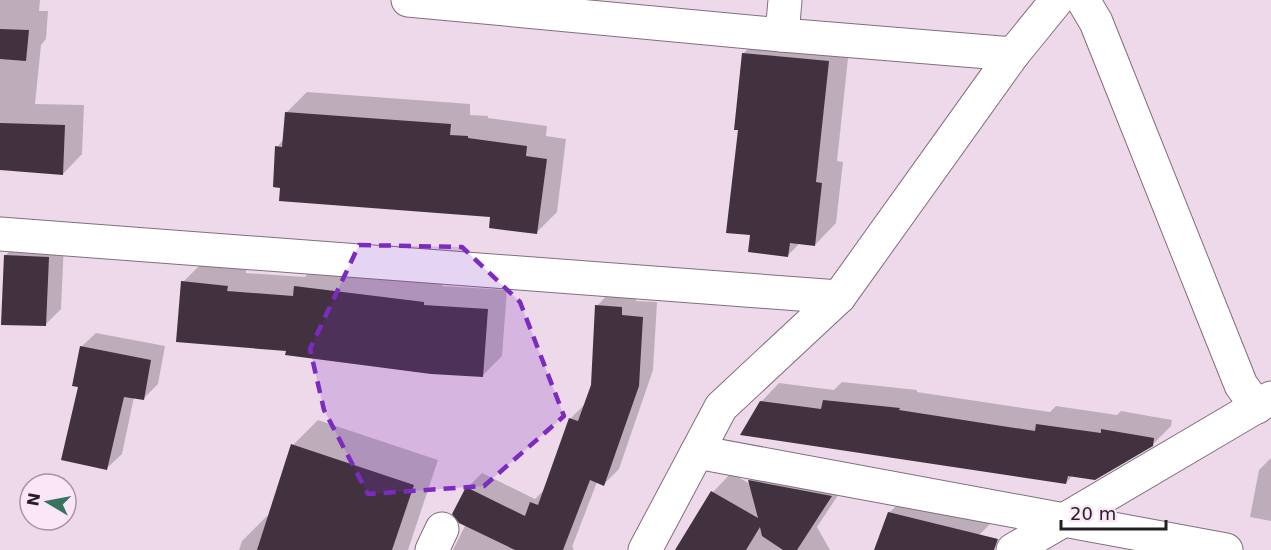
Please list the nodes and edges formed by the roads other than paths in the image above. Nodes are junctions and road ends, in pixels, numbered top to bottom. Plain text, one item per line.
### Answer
1 (408, 0) edge
2 (785, 0) edge
3 (1057, 0) edge
4 (1083, 0) edge
5 (782, 35) junction
6 (1013, 54) junction
7 (0, 234) edge
8 (839, 297) junction
9 (1264, 402) edge
10 (697, 452) junction
11 (1065, 520) junction
12 (645, 550) edge
13 (1013, 550) edge
14 (1226, 550) edge

1 - 5 street
2 - 5 street
3 - 6 street
4 - 9 street
5 - 6 street
6 - 8 street
7 - 8 street
8 - 10 street
9 - 11 street
10 - 11 street
10 - 12 street
11 - 13 street
11 - 14 street

